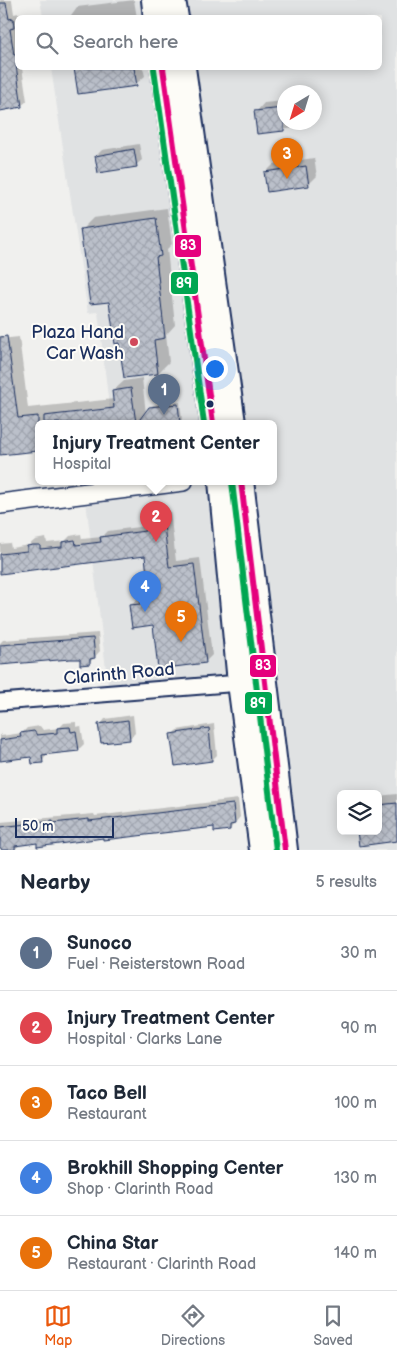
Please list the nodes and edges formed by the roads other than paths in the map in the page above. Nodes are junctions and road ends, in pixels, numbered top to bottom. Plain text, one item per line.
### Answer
1 (154, 0) edge
2 (175, 0) edge
3 (156, 15) edge
4 (176, 15) edge
5 (163, 70) edge
6 (183, 70) edge
7 (182, 200) junction
8 (212, 270) junction
9 (213, 420) edge
10 (233, 420) edge
11 (151, 485) edge
12 (220, 485) edge
13 (241, 485) edge
14 (0, 504) edge
15 (240, 683) junction
16 (0, 702) edge
17 (275, 769) junction
18 (262, 850) edge
19 (285, 850) edge

1 - 3 main road
2 - 4 main road
5 - 7 main road
6 - 8 main road
7 - 8 main road
7 - 9 main road
8 - 10 main road
11 - 14 street
12 - 15 main road
13 - 17 main road
15 - 16 street, Clarinth Road
15 - 17 main road
15 - 18 main road
17 - 19 main road

